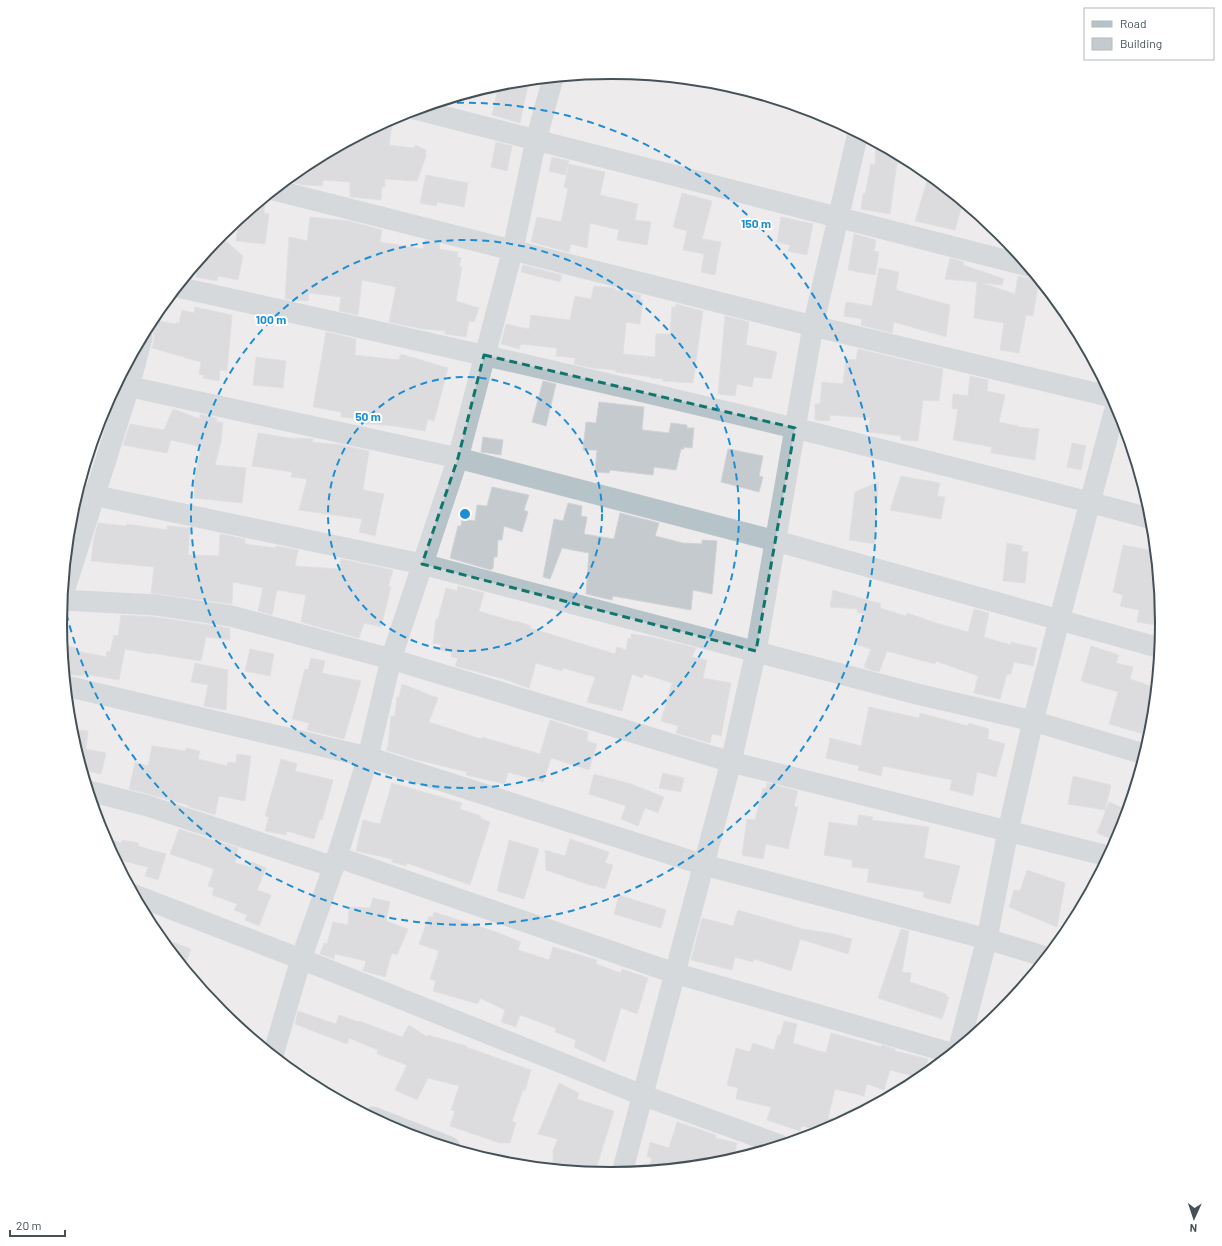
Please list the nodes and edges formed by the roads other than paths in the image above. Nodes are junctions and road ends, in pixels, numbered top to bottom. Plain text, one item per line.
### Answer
1 (552, 83) edge
2 (426, 112) edge
3 (857, 138) edge
4 (536, 140) junction
5 (280, 191) edge
6 (839, 217) junction
7 (513, 250) junction
8 (1020, 264) edge
9 (182, 288) edge
10 (813, 326) junction
11 (484, 355) junction
12 (128, 374) edge
13 (123, 385) edge
14 (1105, 395) edge
15 (1114, 414) edge
16 (795, 428) junction
17 (458, 458) junction
18 (86, 494) edge
19 (1090, 502) junction
20 (1145, 517) edge
21 (776, 541) junction
22 (71, 558) edge
23 (422, 564) junction
24 (68, 599) edge
25 (1059, 621) junction
26 (1154, 646) edge
27 (756, 651) junction
28 (390, 659) junction
29 (71, 687) edge
30 (1033, 721) junction
31 (1139, 753) edge
32 (368, 757) junction
33 (731, 762) junction
34 (94, 792) edge
35 (1008, 831) junction
36 (1103, 855) edge
37 (335, 862) junction
38 (704, 865) junction
39 (142, 898) edge
40 (987, 939) junction
41 (1042, 956) edge
42 (301, 959) junction
43 (674, 973) junction
44 (961, 1039) edge
45 (274, 1050) edge
46 (946, 1052) edge
47 (642, 1095) junction
48 (772, 1142) edge
49 (624, 1167) edge

1 - 4 street
2 - 4 street
3 - 6 street
4 - 6 street
4 - 7 street
5 - 7 street
6 - 8 street
6 - 10 street
7 - 10 street
7 - 11 street
9 - 11 street
10 - 14 street
10 - 16 street
11 - 16 street
11 - 17 street
12 - 13 street
13 - 17 street
13 - 18 street
15 - 19 street
16 - 19 street
16 - 21 street
17 - 21 street
17 - 23 street
18 - 22 street
18 - 23 street
19 - 20 street
19 - 25 street
21 - 25 street
21 - 27 street
23 - 27 street
23 - 28 street
24 - 28 street
25 - 26 street
25 - 30 street
27 - 30 street
27 - 33 street
28 - 32 street
28 - 33 street
29 - 32 street
30 - 31 street
30 - 35 street
32 - 37 street
32 - 38 street
33 - 35 street
33 - 38 street
34 - 37 street
35 - 36 street
35 - 40 street
37 - 42 street
37 - 43 street
38 - 40 street
38 - 43 street
39 - 42 street
40 - 41 street
40 - 44 street
42 - 45 street
42 - 47 street
43 - 46 street
43 - 47 street
47 - 48 street
47 - 49 street

